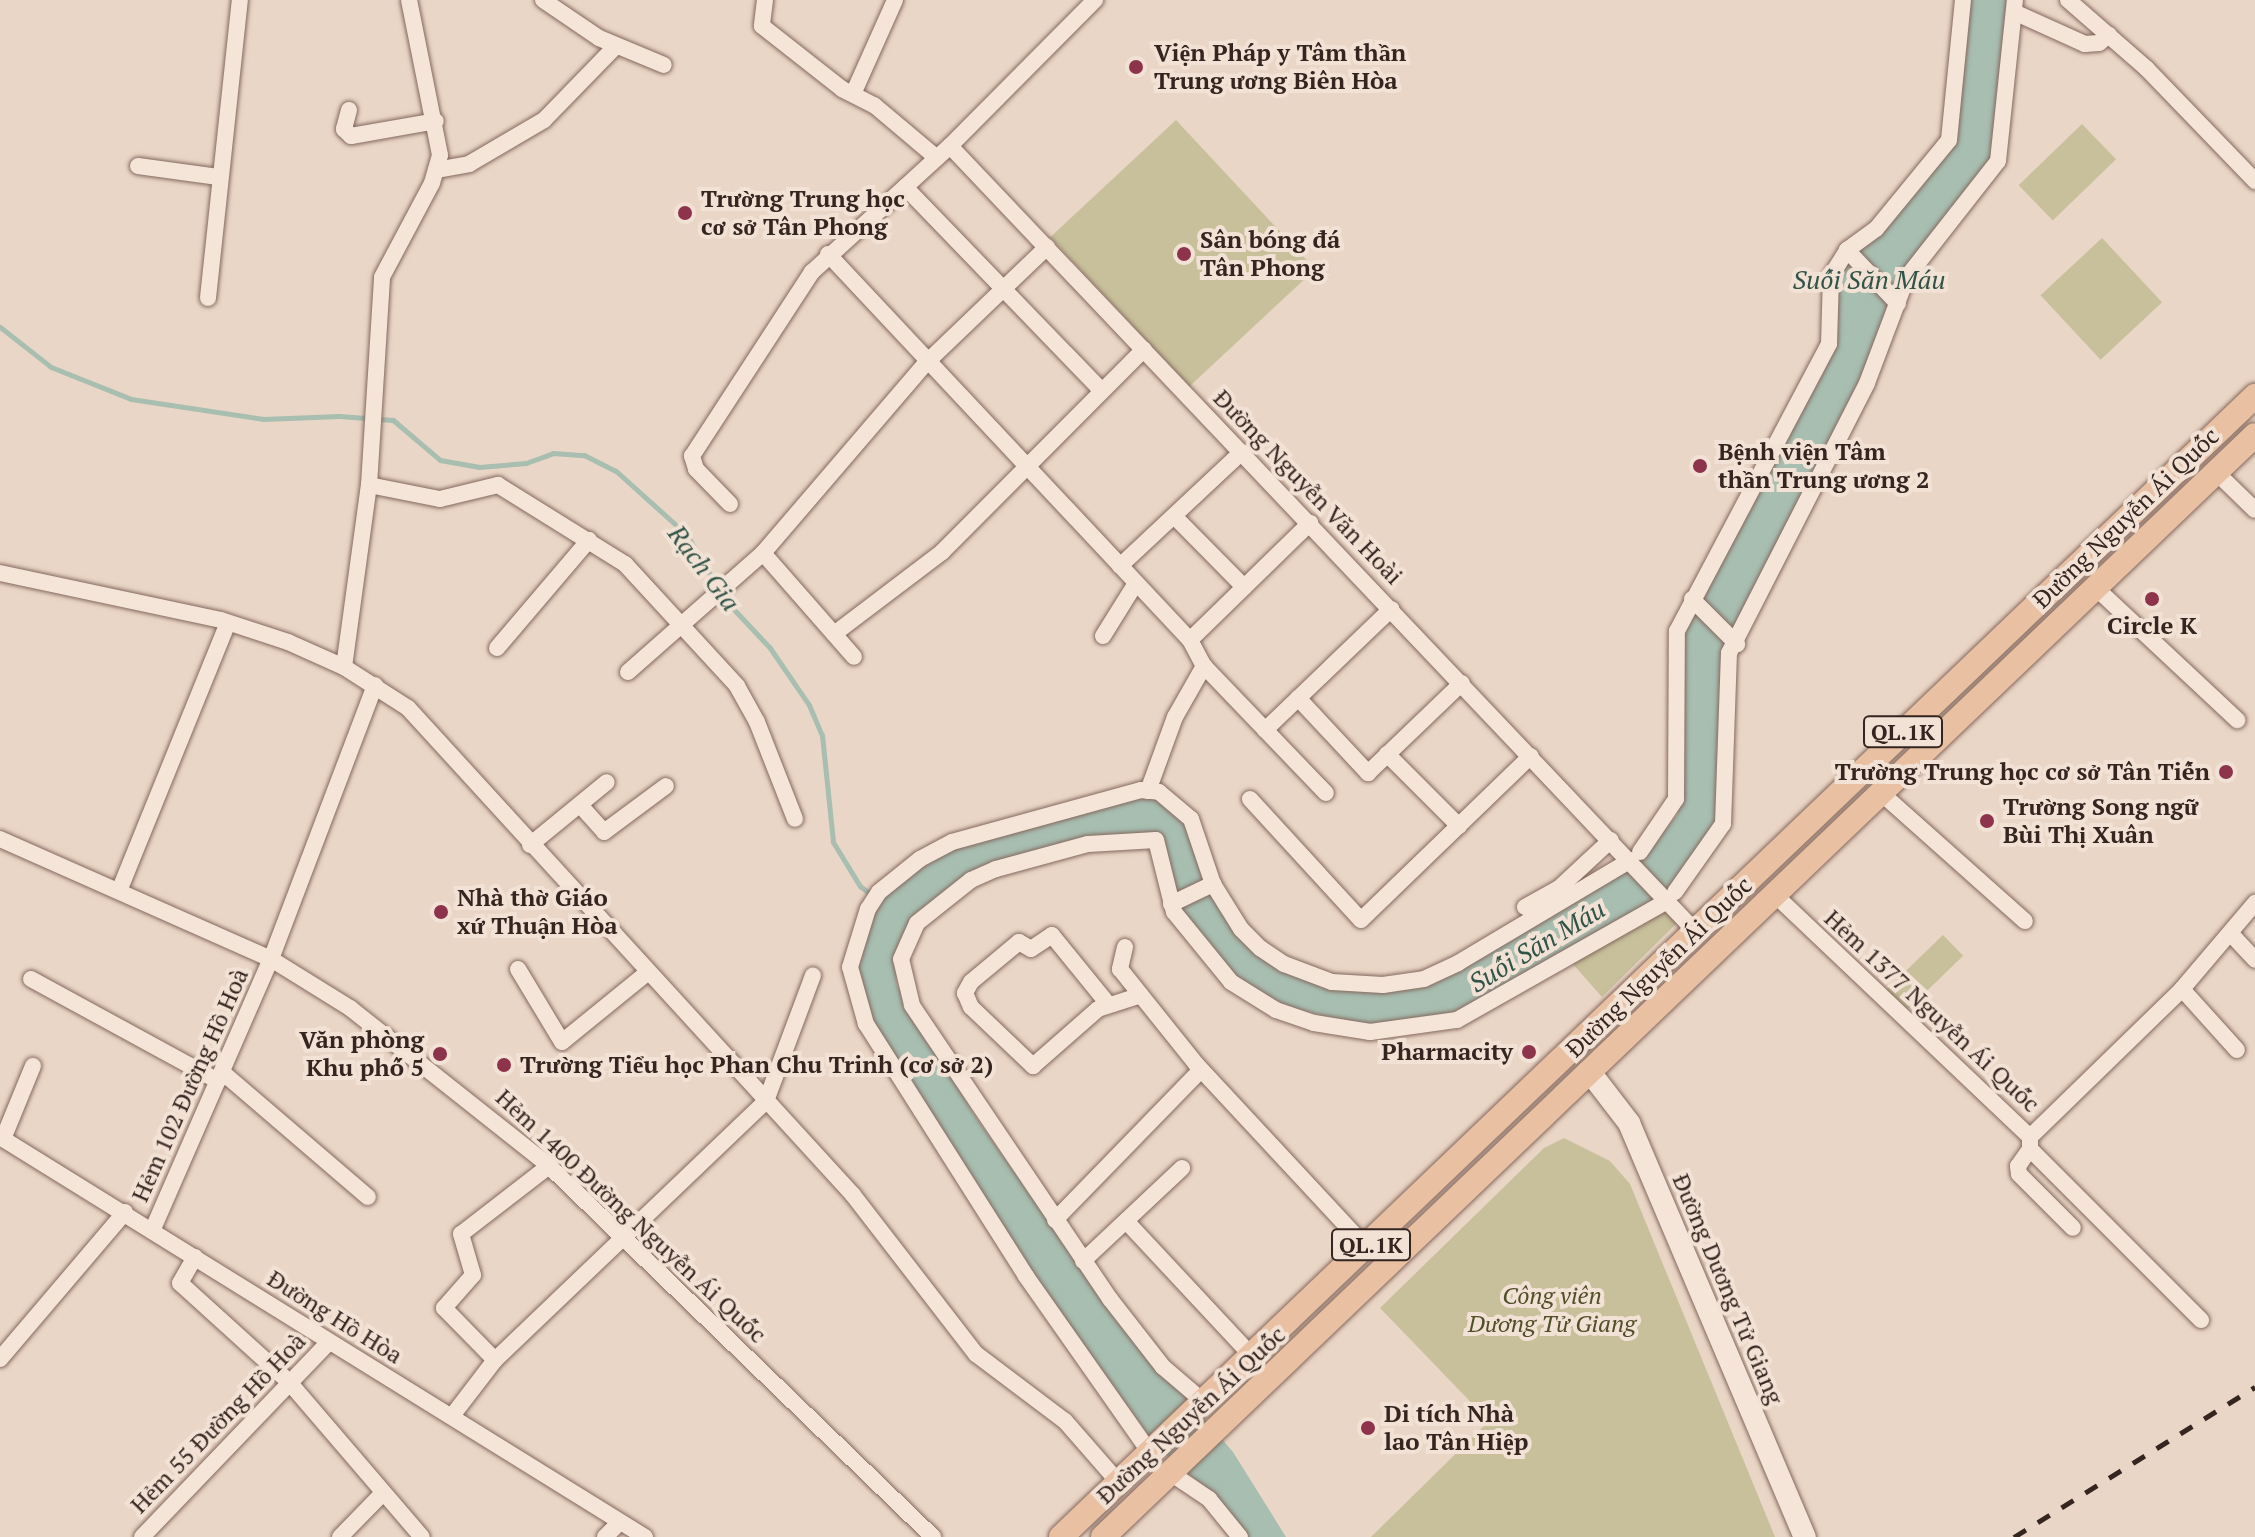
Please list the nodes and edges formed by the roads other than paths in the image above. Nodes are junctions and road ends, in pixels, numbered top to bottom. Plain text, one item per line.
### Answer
1 (240, 0) edge
2 (409, 0) edge
3 (543, 0) edge
4 (765, 0) edge
5 (895, 0) edge
6 (1095, 0) edge
7 (1963, 0) edge
8 (2068, 0) edge
9 (2015, 6) edge
10 (2109, 35) junction
11 (616, 46) junction
12 (664, 65) dead end
13 (853, 94) junction
14 (349, 110) dead end
15 (436, 121) junction
16 (950, 146) junction
17 (937, 158) junction
18 (138, 166) dead end
19 (436, 170) junction
20 (218, 177) junction
21 (2255, 181) edge
22 (905, 187) junction
23 (1047, 247) junction
24 (1847, 250) junction
25 (828, 254) junction
26 (1003, 289) junction
27 (208, 298) dead end
28 (1898, 304) junction
29 (1144, 349) junction
30 (928, 362) junction
31 (1101, 390) junction
32 (2255, 396) edge
33 (2255, 435) edge
34 (1242, 452) junction
35 (2196, 452) junction
36 (1023, 465) junction
37 (2216, 472) junction
38 (369, 485) junction
39 (730, 504) dead end
40 (2255, 510) edge
41 (1174, 516) junction
42 (1310, 523) junction
43 (589, 540) junction
44 (763, 553) junction
45 (1120, 566) junction
46 (0, 573) edge
47 (1136, 583) junction
48 (1244, 587) junction
49 (2095, 587) junction
50 (1692, 599) junction
51 (1391, 609) junction
52 (228, 623) junction
53 (684, 624) junction
54 (834, 634) junction
55 (1103, 636) dead end
56 (1190, 640) junction
57 (1737, 644) junction
58 (497, 648) dead end
59 (854, 657) dead end
60 (1204, 666) junction
61 (344, 667) junction
62 (628, 672) dead end
63 (1462, 683) junction
64 (375, 685) junction
65 (1298, 698) junction
66 (2237, 720) dead end
67 (1265, 730) junction
68 (1387, 754) junction
69 (1531, 756) junction
70 (607, 782) dead end
71 (666, 786) dead end
72 (1148, 791) junction
73 (1880, 792) junction
74 (1326, 793) dead end
75 (1250, 799) dead end
76 (580, 805) junction
77 (795, 819) dead end
78 (1459, 826) junction
79 (0, 839) edge
80 (1611, 840) junction
81 (530, 845) junction
82 (1635, 856) junction
83 (1213, 884) junction
84 (119, 891) junction
85 (1774, 894) junction
86 (1671, 896) junction
87 (2255, 903) edge
88 (1171, 904) junction
89 (1525, 907) dead end
90 (2025, 921) dead end
91 (1695, 931) junction
92 (2232, 935) junction
93 (1125, 947) dead end
94 (271, 959) junction
95 (2255, 960) edge
96 (518, 969) dead end
97 (647, 973) junction
98 (813, 975) dead end
99 (31, 979) dead end
100 (2182, 989) junction
101 (1141, 995) junction
102 (1108, 1004) junction
103 (2237, 1050) dead end
104 (1570, 1053) junction
105 (33, 1066) dead end
106 (1201, 1070) junction
107 (1589, 1071) junction
108 (220, 1076) junction
109 (766, 1101) junction
110 (2, 1138) edge
111 (2030, 1143) junction
112 (549, 1166) junction
113 (1182, 1168) dead end
114 (368, 1197) dead end
115 (125, 1212) junction
116 (1055, 1220) junction
117 (1126, 1221) junction
118 (2073, 1228) dead end
119 (152, 1231) junction
120 (624, 1237) junction
121 (1367, 1248) junction
122 (195, 1257) junction
123 (1083, 1261) junction
124 (2201, 1320) dead end
125 (329, 1342) junction
126 (1253, 1357) junction
127 (0, 1359) edge
128 (495, 1360) junction
129 (289, 1382) junction
130 (1204, 1402) junction
131 (452, 1416) junction
132 (1151, 1454) junction
133 (1172, 1474) junction
134 (1119, 1483) junction
135 (383, 1493) junction
136 (620, 1522) junction
137 (1106, 1536) edge
138 (142, 1537) edge
139 (340, 1537) edge
140 (422, 1537) edge
141 (605, 1537) edge
142 (645, 1537) edge
143 (933, 1537) edge
144 (1061, 1537) edge
145 (1240, 1537) edge
146 (1805, 1537) edge

1 - 20 street
2 - 15 street
3 - 11 street
4 - 13 street
5 - 13 street
6 - 16 street
7 - 24 street
8 - 10 street
9 - 10 street
9 - 28 street
10 - 21 street
11 - 12 street
11 - 19 street
13 - 17 street
14 - 15 street
15 - 19 street
16 - 17 street
16 - 23 street, Đường Nguyễn Văn Hoài
17 - 22 street
18 - 20 street
19 - 38 street
20 - 27 street
22 - 25 street
22 - 26 street
23 - 26 street
23 - 29 street, Đường Nguyễn Văn Hoài
24 - 28 street
24 - 50 street
25 - 30 street
25 - 39 street
26 - 30 street
26 - 31 street
28 - 57 street
29 - 31 street
29 - 34 street, Đường Nguyễn Văn Hoài
30 - 36 street
30 - 44 street
31 - 36 street
32 - 35 main road, Đường Nguyễn Ái Quốc / QL.1K
33 - 37 main road, Đường Nguyễn Ái Quốc / QL.1K
34 - 41 street
34 - 42 street, Đường Nguyễn Văn Hoài
35 - 37 main road
35 - 91 main road, Đường Nguyễn Ái Quốc / QL.1K
36 - 45 street
36 - 54 street
37 - 40 street
37 - 49 main road, Đường Nguyễn Ái Quốc / QL.1K
38 - 43 street
38 - 61 street
41 - 45 street
41 - 48 street
42 - 48 street
42 - 51 street, Đường Nguyễn Văn Hoài
43 - 53 street
43 - 58 street
44 - 53 street
44 - 54 street
45 - 47 street
46 - 52 street
47 - 55 street
47 - 56 street
48 - 56 street
49 - 66 street
49 - 73 main road, Đường Nguyễn Ái Quốc / QL.1K
50 - 57 street
50 - 82 street
51 - 63 street, Đường Nguyễn Văn Hoài
51 - 65 street
52 - 61 street
52 - 84 street
53 - 62 street
53 - 77 street
54 - 59 street
56 - 60 street
57 - 86 street
60 - 67 street
60 - 72 street
61 - 64 street
63 - 68 street
63 - 69 street, Đường Nguyễn Văn Hoài
64 - 81 street
64 - 94 street, Hẻm 102 Đường Hồ Hoà
65 - 67 street
65 - 68 street
67 - 74 street
68 - 78 street
69 - 78 street
69 - 80 street, Đường Nguyễn Văn Hoài
70 - 76 street
71 - 76 street
72 - 83 street
72 - 132 street
73 - 85 main road, Đường Nguyễn Ái Quốc / QL.1K
73 - 90 street
75 - 78 street
76 - 81 street
79 - 84 street, Hẻm 1400 Đường Nguyễn Ái Quốc
80 - 82 street, Đường Nguyễn Văn Hoài
80 - 89 street
81 - 97 street
82 - 83 street
82 - 86 street, Đường Nguyễn Văn Hoài
83 - 88 street
84 - 94 street, Hẻm 1400 Đường Nguyễn Ái Quốc
85 - 107 main road, Đường Nguyễn Ái Quốc / QL.1K
85 - 111 street, Hẻm 1377 Nguyễn Ái Quốc
86 - 88 street
86 - 91 street
87 - 92 street, Hẻm 1377 Nguyễn Ái Quốc
88 - 116 street
91 - 104 main road, Đường Nguyễn Ái Quốc / QL.1K
92 - 95 street
92 - 100 street, Hẻm 1377 Nguyễn Ái Quốc
93 - 101 street
94 - 108 street, Hẻm 102 Đường Hồ Hoà
94 - 112 street, Hẻm 1400 Đường Nguyễn Ái Quốc
96 - 97 street
97 - 109 street
98 - 109 street
99 - 108 street
100 - 103 street
100 - 111 street, Hẻm 1377 Nguyễn Ái Quốc
101 - 102 street
101 - 106 street
102 - 102 street
104 - 107 main road
104 - 121 main road, Đường Nguyễn Ái Quốc / QL.1K
105 - 110 street
106 - 116 street
106 - 121 street
107 - 133 main road, Đường Nguyễn Ái Quốc / QL.1K
107 - 146 main road, Đường Dương Tử Giang
108 - 114 street
108 - 119 street, Hẻm 102 Đường Hồ Hoà
109 - 120 street
109 - 134 street
110 - 115 street, Đường Hồ Hòa
111 - 118 street
111 - 124 street
112 - 120 street, Hẻm 1400 Đường Nguyễn Ái Quốc
112 - 128 street
113 - 117 street
115 - 119 street, Đường Hồ Hòa
115 - 127 street
116 - 123 street
117 - 123 street
117 - 126 street
119 - 122 street, Đường Hồ Hòa
120 - 128 street
120 - 143 street, Hẻm 1400 Đường Nguyễn Ái Quốc
121 - 126 main road, Đường Nguyễn Ái Quốc / QL.1K
122 - 125 street, Đường Hồ Hòa
122 - 129 street
123 - 130 street
125 - 129 street, Hẻm 55 Đường Hồ Hoà
125 - 131 street, Đường Hồ Hòa
126 - 130 main road, Đường Nguyễn Ái Quốc / QL.1K
128 - 131 street
129 - 135 street
129 - 138 street, Hẻm 55 Đường Hồ Hoà
130 - 132 main road, Đường Nguyễn Ái Quốc / QL.1K
131 - 136 street, Đường Hồ Hòa
132 - 134 main road, Đường Nguyễn Ái Quốc / QL.1K
133 - 137 main road, Đường Nguyễn Ái Quốc / QL.1K
133 - 145 street
134 - 144 main road, Đường Nguyễn Ái Quốc / QL.1K
135 - 139 street
135 - 140 street
136 - 141 street
136 - 142 street, Đường Hồ Hòa

